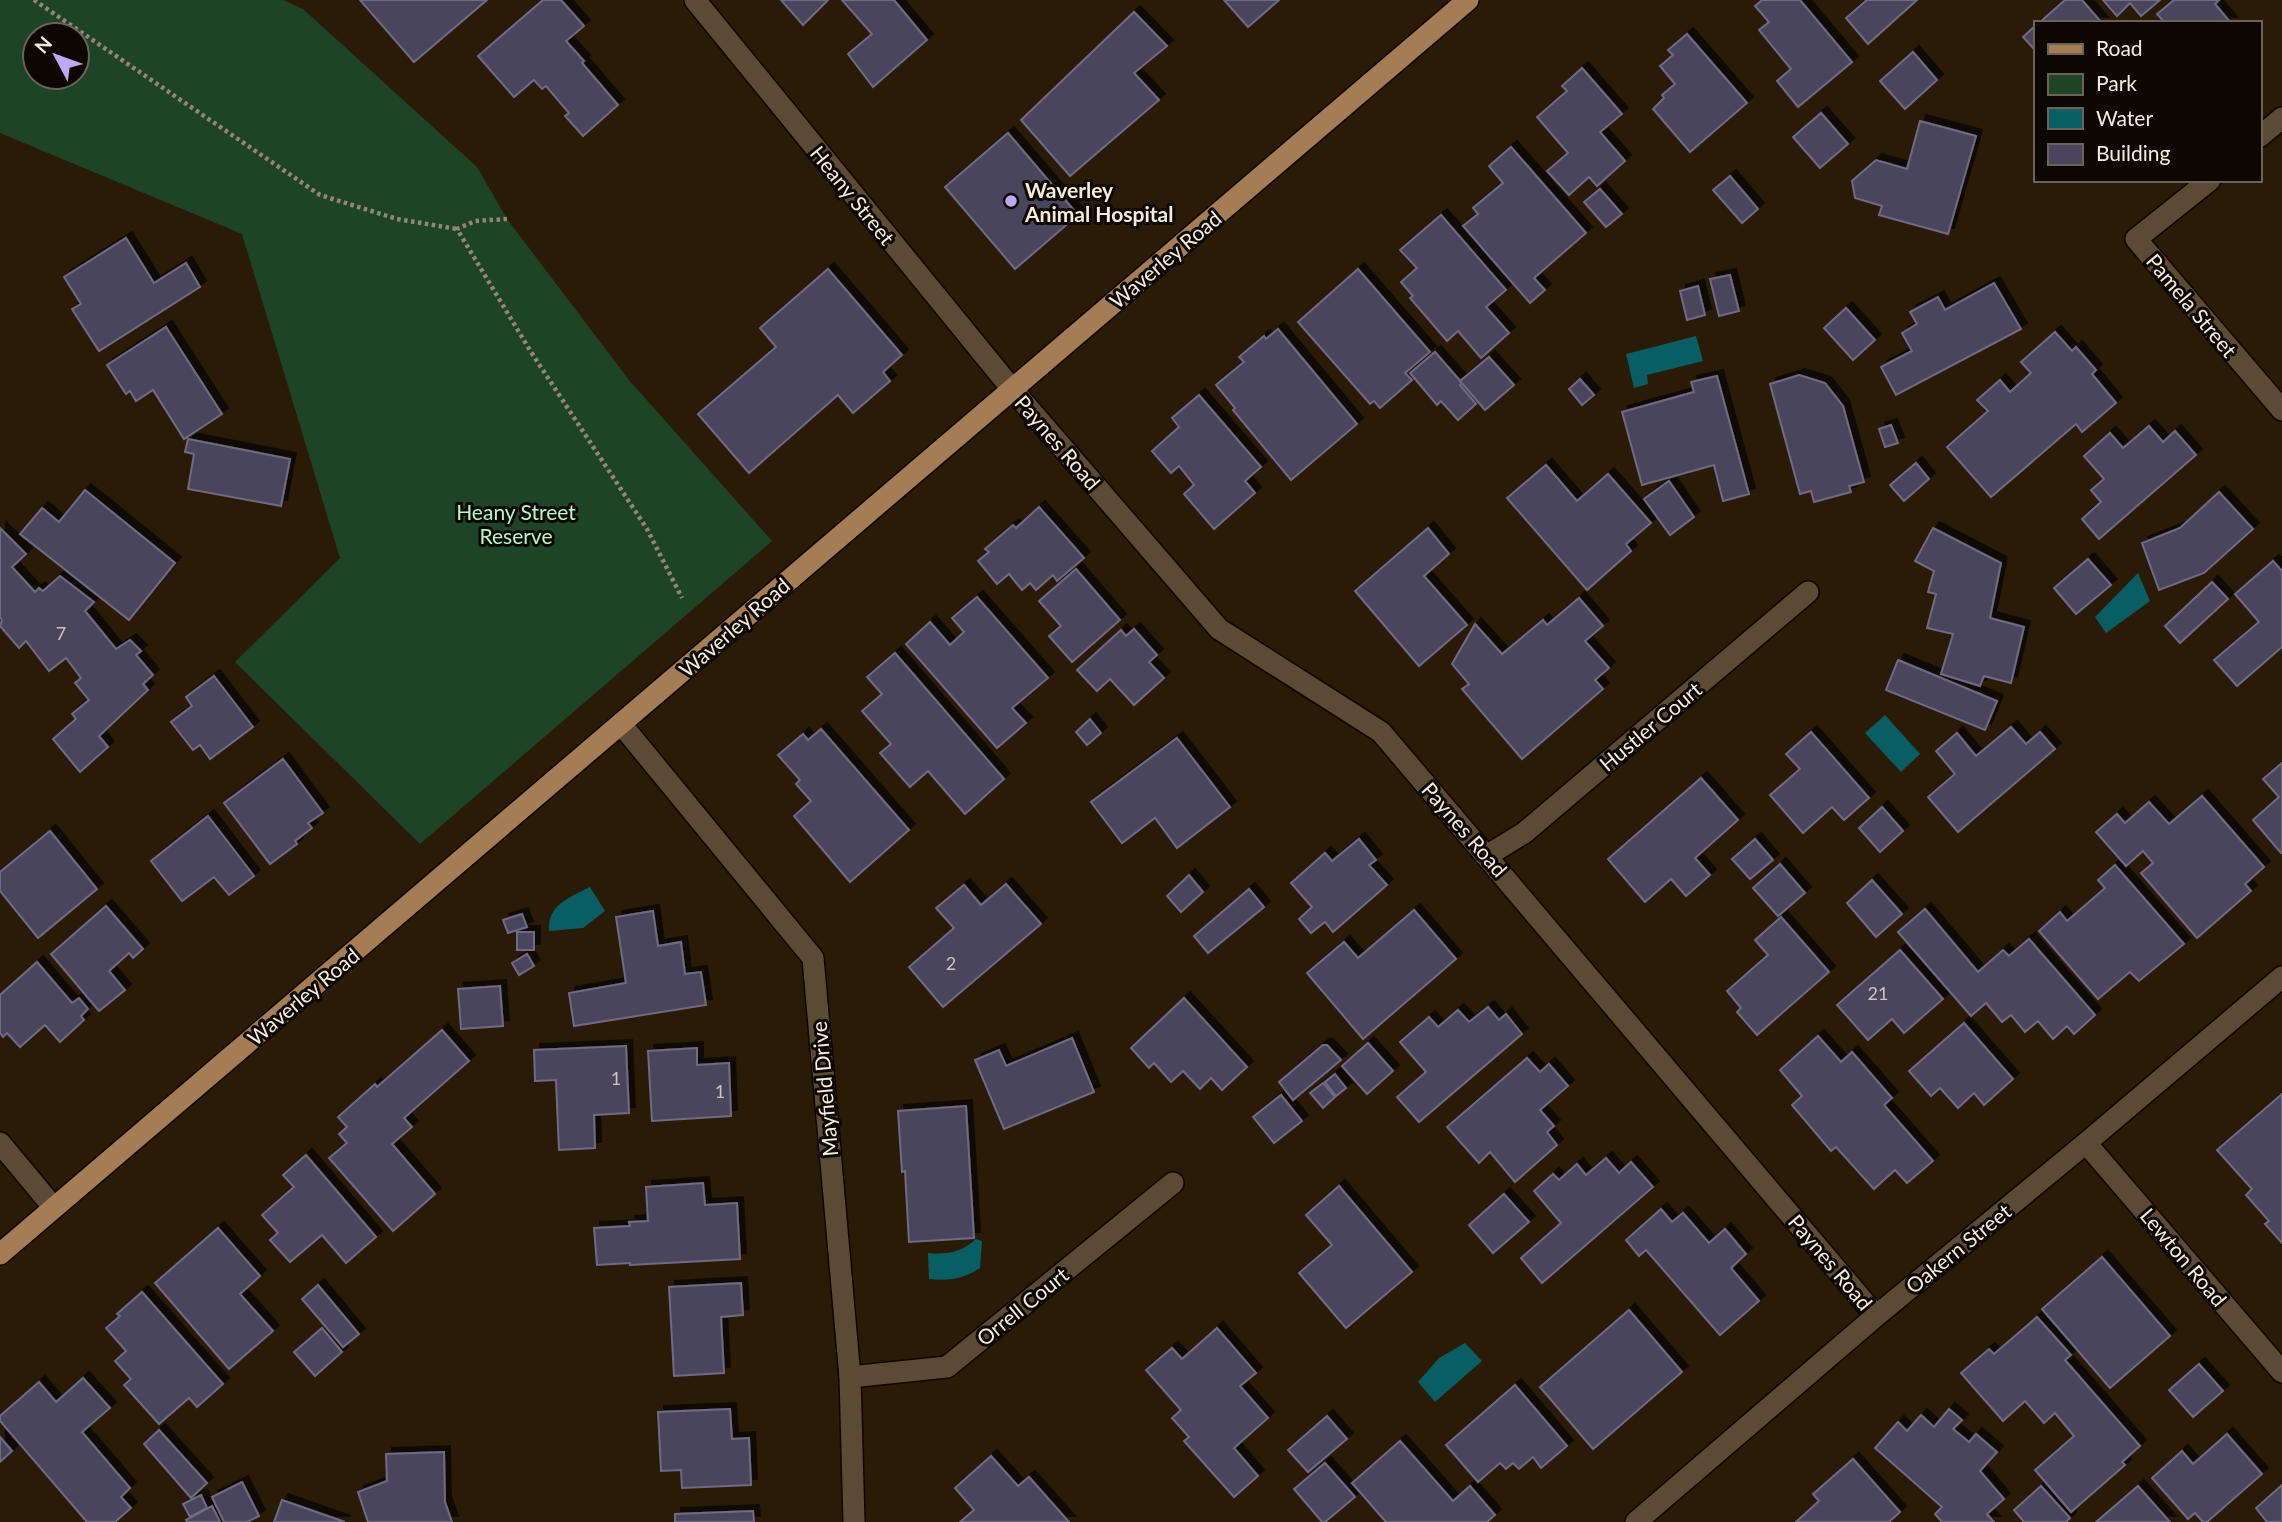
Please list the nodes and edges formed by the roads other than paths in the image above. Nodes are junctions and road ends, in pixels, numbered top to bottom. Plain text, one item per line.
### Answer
1 (695, 0) edge
2 (1468, 0) edge
3 (2282, 118) edge
4 (2261, 135) edge
5 (2207, 182) edge
6 (1012, 389) junction
7 (2282, 410) edge
8 (1808, 592) dead end
9 (621, 724) junction
10 (1488, 855) junction
11 (2282, 977) edge
12 (0, 1143) edge
13 (2086, 1143) junction
14 (1173, 1184) dead end
15 (54, 1208) junction
16 (0, 1254) edge
17 (1876, 1316) junction
18 (2282, 1372) edge
19 (850, 1377) junction
20 (854, 1522) edge
21 (1636, 1522) edge

1 - 6 street, Heany Street
2 - 6 main road, Waverley Road
3 - 4 street
5 - 7 street, Pamela Street
6 - 9 main road, Waverley Road
6 - 10 street, Paynes Road
8 - 10 street, Hustler Court
9 - 15 main road, Waverley Road
9 - 19 street, Mayfield Drive
10 - 17 street, Paynes Road
11 - 13 street, Oakern Street
12 - 15 street
13 - 17 street, Oakern Street
13 - 18 street, Lewton Road
14 - 19 street, Orrell Court
15 - 16 main road, Waverley Road
17 - 21 street, Oakern Street
19 - 20 street, Mayfield Drive

